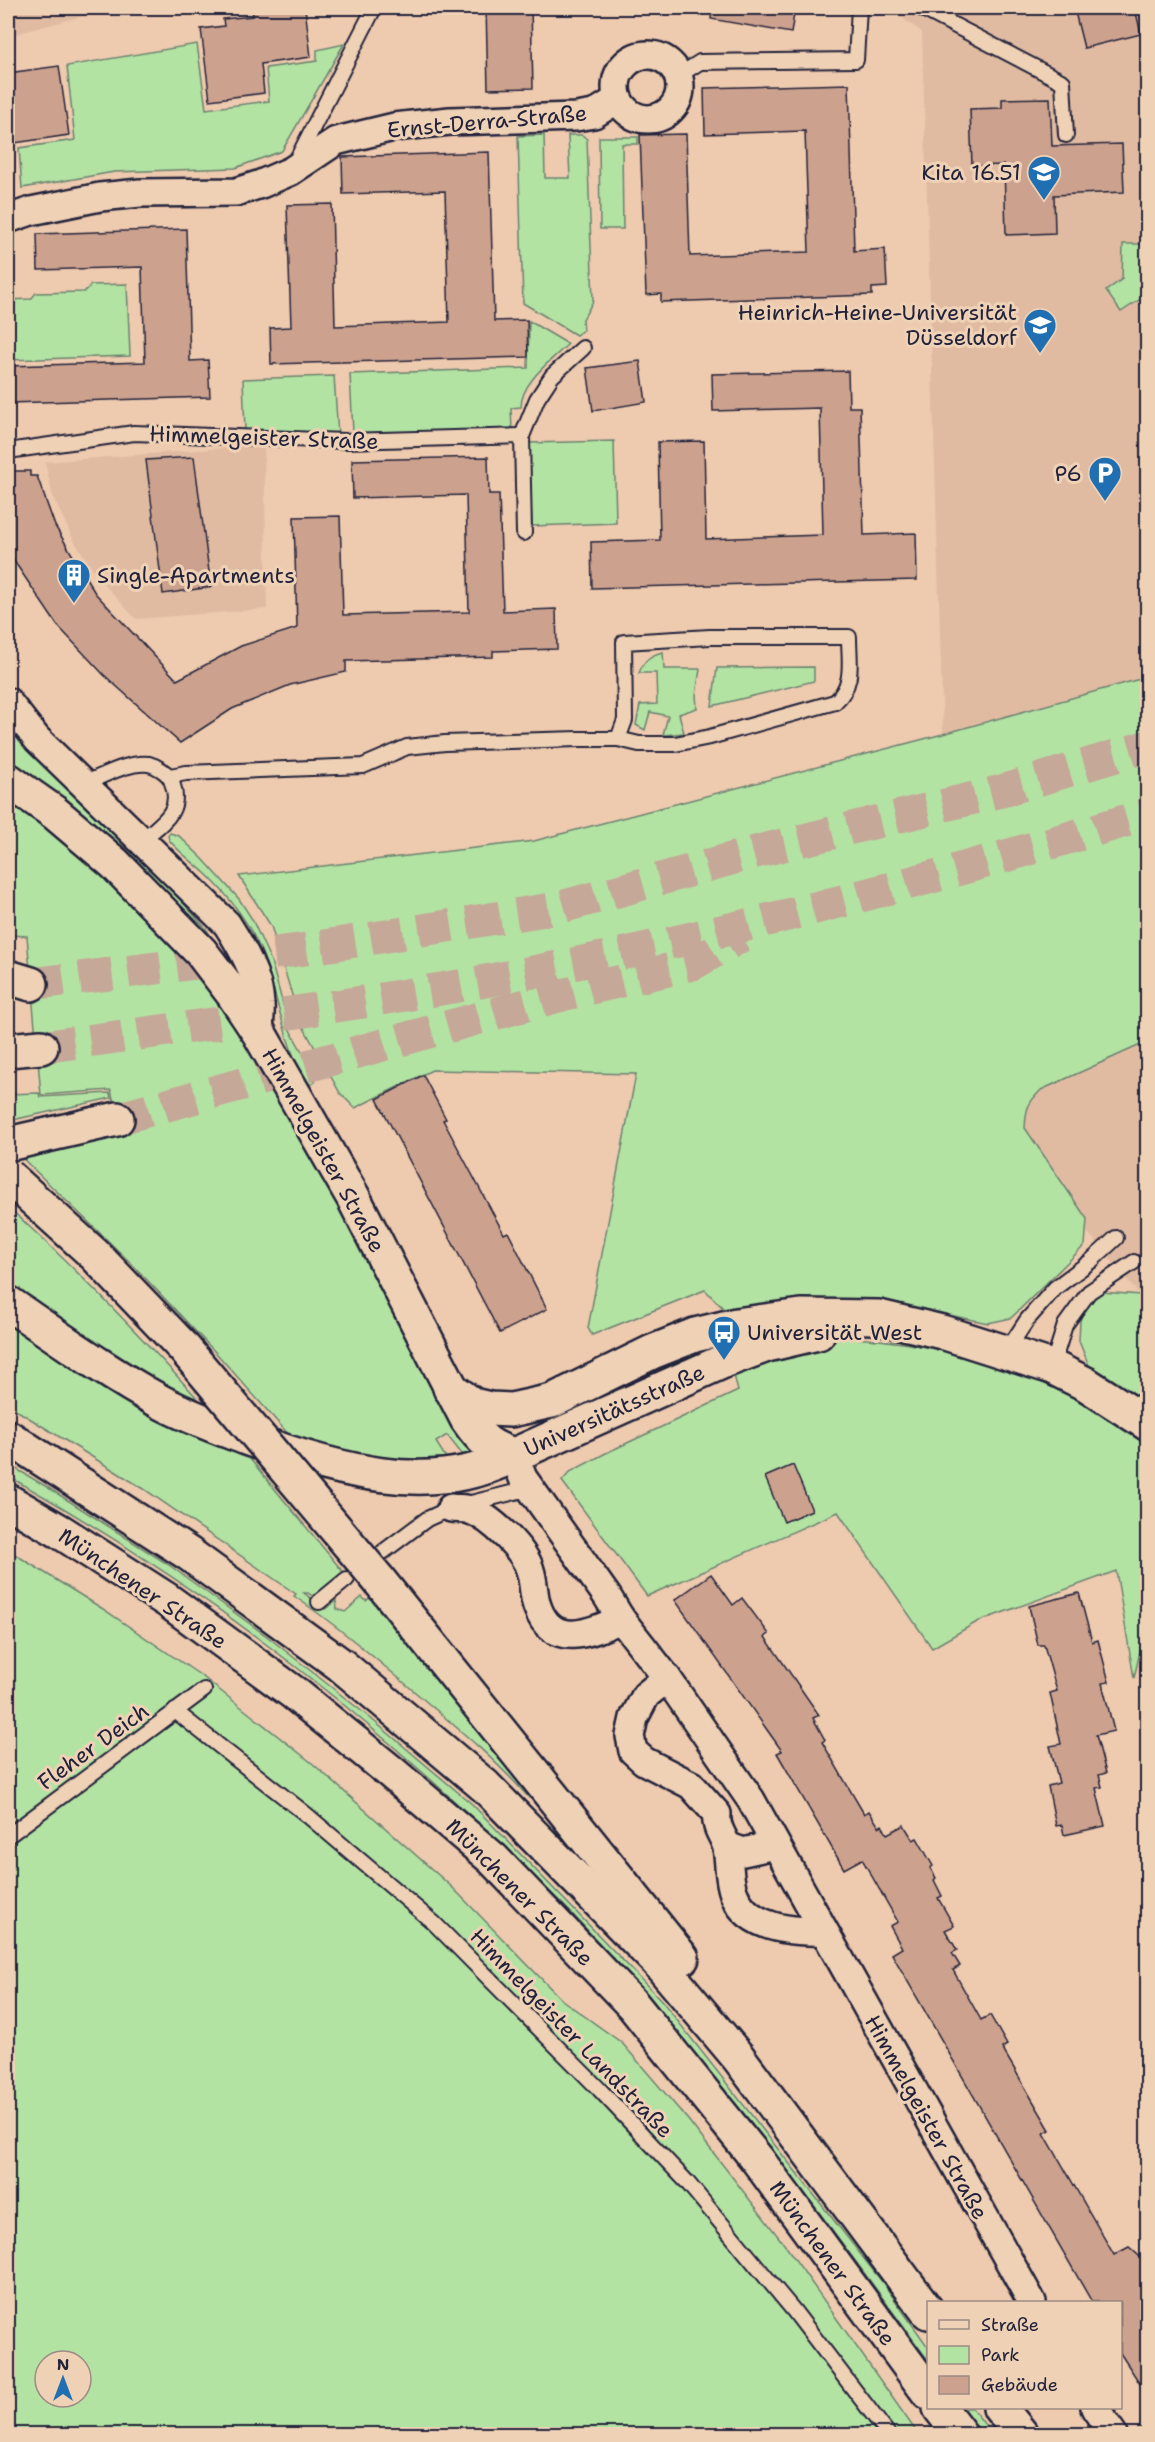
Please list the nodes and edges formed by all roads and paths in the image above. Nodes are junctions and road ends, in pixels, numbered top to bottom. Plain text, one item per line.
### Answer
1 (374, 8) edge
2 (859, 8) edge
3 (921, 8) edge
4 (678, 76) junction
5 (618, 99) junction
6 (1066, 135) dead end
7 (291, 171) junction
8 (8, 219) edge
9 (583, 348) dead end
10 (522, 436) junction
11 (8, 451) edge
12 (524, 533) dead end
13 (8, 702) edge
14 (618, 739) junction
15 (170, 776) junction
16 (8, 780) edge
17 (83, 784) junction
18 (142, 840) junction
19 (259, 1033) junction
20 (41, 1047) tunnel mouth
21 (8, 1050) edge
22 (117, 1119) tunnel mouth
23 (8, 1144) edge
24 (8, 1176) edge
25 (1116, 1238) dead end
26 (1134, 1262) dead end
27 (8, 1303) edge
28 (942, 1332) junction
29 (1006, 1352) junction
30 (1052, 1367) junction
31 (450, 1388) junction
32 (537, 1405) junction
33 (1148, 1424) edge
34 (8, 1437) edge
35 (514, 1455) junction
36 (531, 1488) junction
37 (8, 1502) edge
38 (451, 1508) junction
39 (369, 1570) junction
40 (319, 1602) dead end
41 (621, 1619) junction
42 (667, 1678) junction
43 (204, 1690) dead end
44 (176, 1711) junction
45 (751, 1800) junction
46 (717, 1814) junction
47 (8, 1836) edge
48 (775, 1845) junction
49 (727, 1846) junction
50 (823, 1931) junction
51 (738, 2057) junction
52 (1031, 2301) edge
53 (927, 2311) edge
54 (927, 2391) edge
55 (941, 2409) edge
56 (1001, 2409) edge
57 (1096, 2409) edge
58 (888, 2434) edge
59 (960, 2434) edge
60 (1021, 2434) edge
61 (1113, 2434) edge

1 - 7 lane
2 - 4 lane
3 - 6 lane
4 - 5 street, Ernst-Derra-Straße
4 - 5 street, Ernst-Derra-Straße
5 - 7 street, Ernst-Derra-Straße
7 - 8 street, Ernst-Derra-Straße
9 - 10 lane
10 - 11 lane, Himmelgeister Straße
10 - 12 lane
13 - 17 street, Himmelgeister Straße
14 - 14 lane
14 - 15 lane
15 - 17 lane
15 - 18 lane
16 - 19 main road
17 - 18 street, Himmelgeister Straße
18 - 19 street, Himmelgeister Straße
19 - 31 main road, Himmelgeister Straße
20 - 21 main road
22 - 23 main road
24 - 39 main road, bridge
25 - 29 lane
26 - 30 lane
27 - 35 main road
28 - 29 main road, Universitätsstraße
28 - 32 main road, Universitätsstraße
28 - 35 main road, Universitätsstraße
29 - 30 main road, Universitätsstraße
30 - 33 main road, Universitätsstraße
31 - 32 main road, Universitätsstraße
31 - 35 main road, Himmelgeister Straße
32 - 35 main road, Universitätsstraße
34 - 51 main road, Münchener Straße
35 - 36 street, Himmelgeister Straße
36 - 38 lane
36 - 41 street, Himmelgeister Straße
37 - 54 main road, Münchener Straße
38 - 39 lane
38 - 41 street
39 - 40 lane
39 - 51 main road
41 - 42 street, Himmelgeister Straße
42 - 45 street, Himmelgeister Straße
42 - 46 street
43 - 44 lane, Fleher Deich
44 - 47 lane, Fleher Deich
44 - 58 lane, Himmelgeister Landstraße
45 - 46 street
45 - 48 street, Himmelgeister Straße
46 - 49 street
48 - 49 street
48 - 50 street, Himmelgeister Straße
49 - 50 street
50 - 52 street, Himmelgeister Straße
51 - 53 main road, Münchener Straße
55 - 59 main road
56 - 60 main road
57 - 61 street

